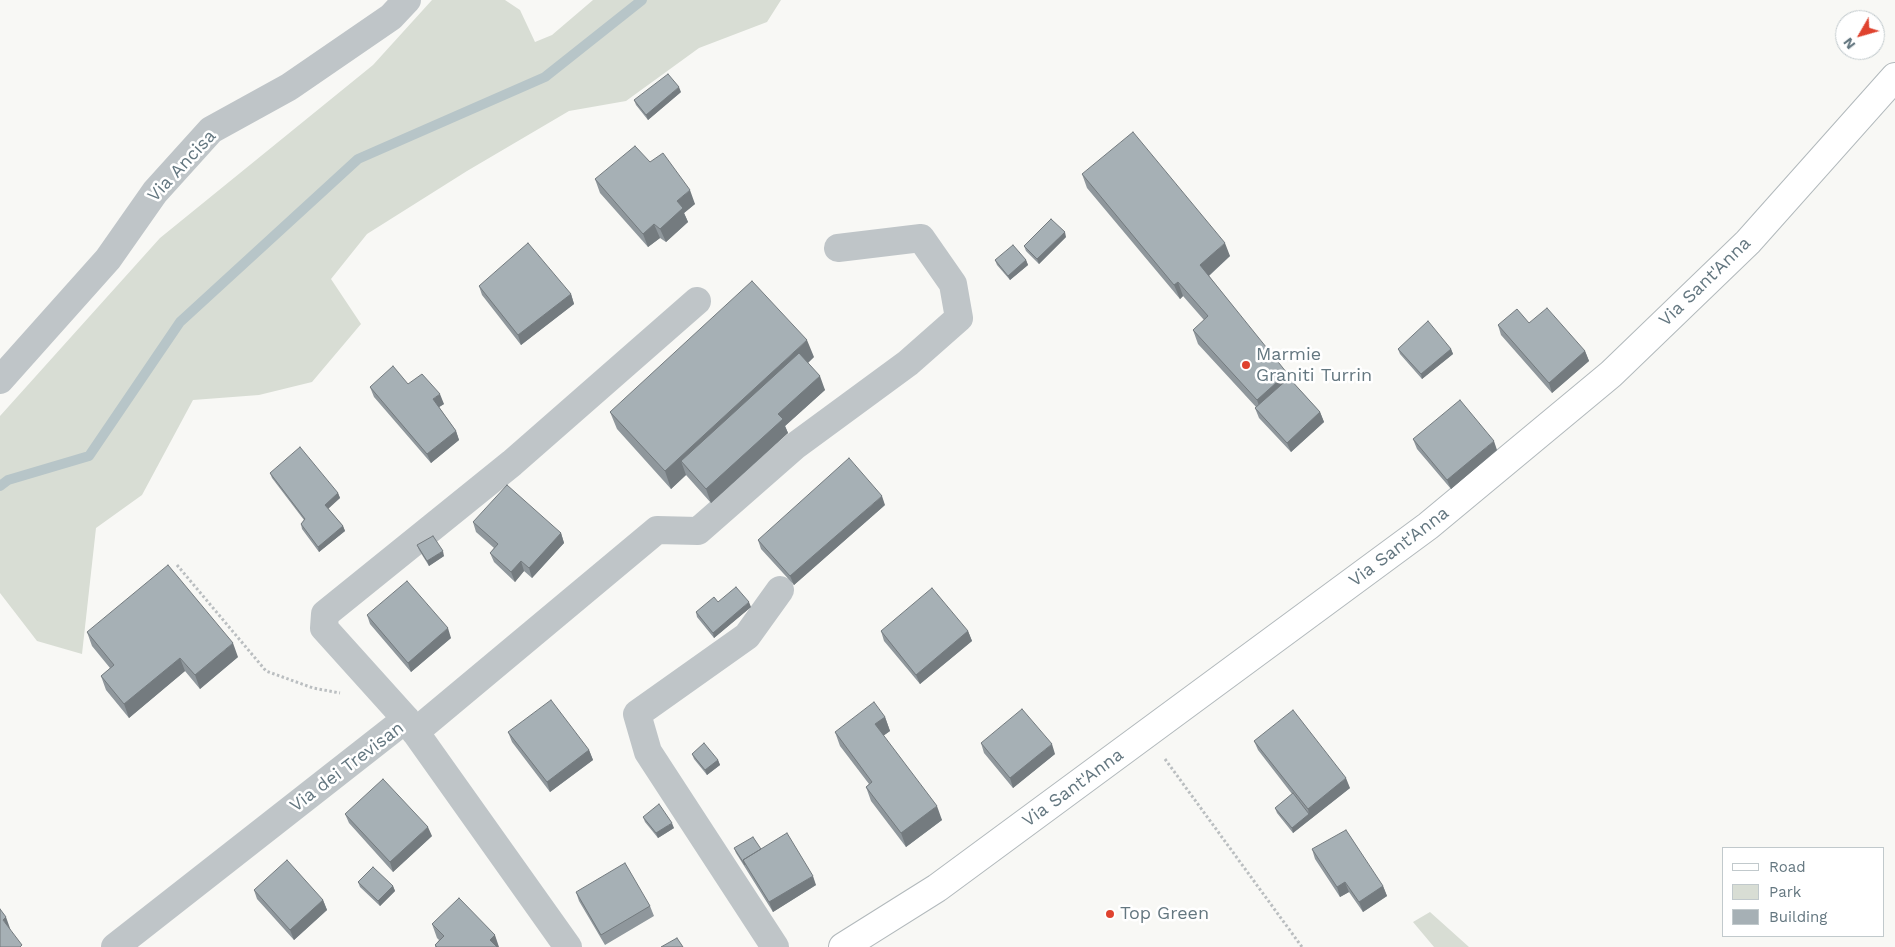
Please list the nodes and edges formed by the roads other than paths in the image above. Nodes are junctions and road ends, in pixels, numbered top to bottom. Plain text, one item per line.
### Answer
1 (407, 0) edge
2 (1895, 77) edge
3 (838, 248) dead end
4 (697, 301) dead end
5 (0, 380) edge
6 (780, 590) dead end
7 (411, 726) junction
8 (115, 947) edge
9 (568, 947) edge
10 (775, 947) edge
11 (843, 947) edge

1 - 5 street, Via Ancisa
2 - 11 main road, Via Sant'Anna
3 - 7 street
4 - 7 street
6 - 10 street
7 - 8 street, Via dei Trevisan
7 - 9 street, Via dei Trevisan

